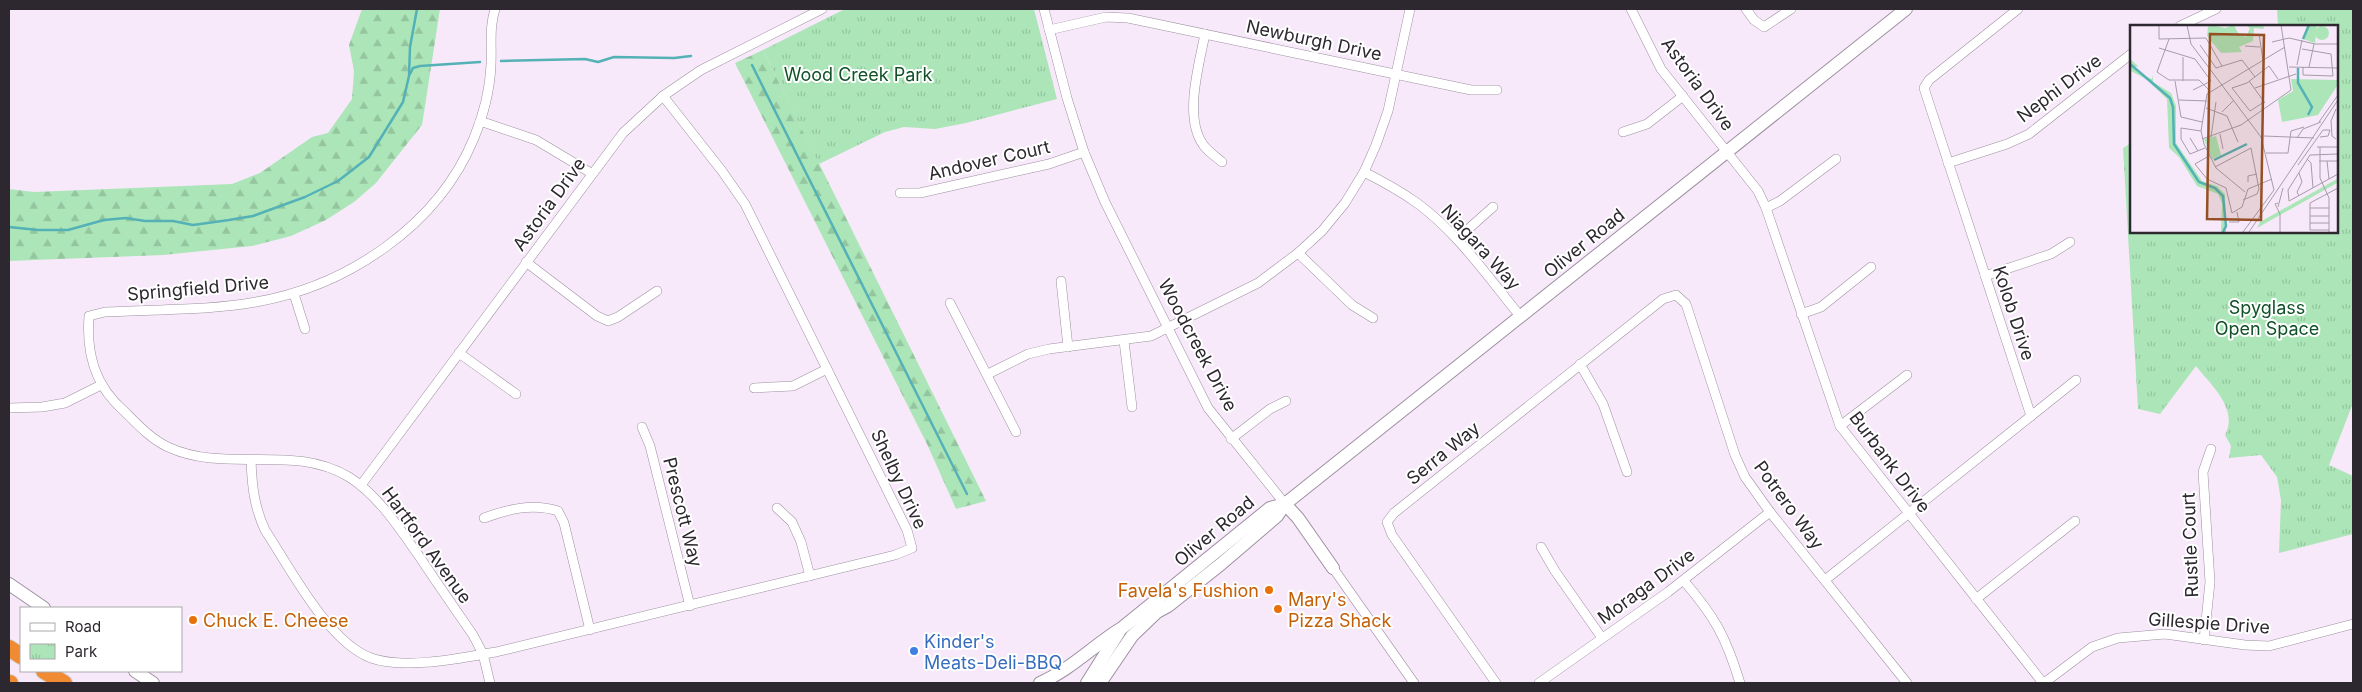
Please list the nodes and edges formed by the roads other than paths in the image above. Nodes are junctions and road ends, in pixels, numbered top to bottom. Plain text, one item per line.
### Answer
1 (495, 9) edge
2 (822, 9) edge
3 (1044, 9) edge
4 (1410, 9) edge
5 (1631, 9) edge
6 (1746, 9) edge
7 (1791, 9) edge
8 (1906, 9) edge
9 (2018, 9) edge
10 (2216, 9) edge
11 (807, 12) edge
12 (2182, 25) edge
13 (1050, 30) junction
14 (1205, 34) junction
15 (2130, 55) edge
16 (1396, 74) junction
17 (1497, 90) dead end
18 (663, 96) junction
19 (1683, 96) junction
20 (480, 121) junction
21 (1623, 132) dead end
22 (1728, 151) junction
23 (1084, 152) junction
24 (1836, 159) dead end
25 (1222, 162) dead end
26 (1948, 163) junction
27 (1364, 172) junction
28 (591, 173) junction
29 (900, 193) dead end
30 (1493, 207) dead end
31 (1766, 208) junction
32 (1457, 239) junction
33 (2070, 242) dead end
34 (1298, 253) junction
35 (526, 262) junction
36 (1871, 267) dead end
37 (1985, 276) junction
38 (1061, 281) dead end
39 (657, 291) dead end
40 (294, 294) junction
41 (1676, 295) joint
42 (950, 303) dead end
43 (1801, 314) junction
44 (88, 316) joint
45 (1520, 316) junction
46 (1373, 318) dead end
47 (1168, 328) junction
48 (304, 329) dead end
49 (1124, 341) junction
50 (1068, 346) junction
51 (459, 353) junction
52 (1580, 364) junction
53 (827, 370) junction
54 (988, 374) junction
55 (1907, 375) dead end
56 (2076, 380) dead end
57 (101, 385) junction
58 (754, 388) dead end
59 (516, 394) dead end
60 (1286, 401) dead end
61 (1132, 407) dead end
62 (9, 408) edge
63 (2031, 416) junction
64 (1840, 426) junction
65 (642, 427) dead end
66 (1016, 432) dead end
67 (1232, 439) junction
68 (2211, 449) dead end
69 (251, 460) junction
70 (1627, 472) dead end
71 (361, 485) junction
72 (1285, 504) junction
73 (777, 508) dead end
74 (1770, 512) junction
75 (1908, 514) junction
76 (484, 518) dead end
77 (2075, 521) dead end
78 (1541, 547) dead end
79 (1333, 568) joint
80 (810, 576) junction
81 (1825, 580) junction
82 (1684, 581) junction
83 (9, 584) edge
84 (1976, 599) junction
85 (690, 606) junction
86 (43, 607) edge
87 (2353, 624) edge
88 (1122, 628) junction
89 (590, 630) junction
90 (1602, 638) junction
91 (2204, 640) junction
92 (9, 648) edge
93 (483, 654) junction
94 (20, 655) edge
95 (46, 672) edge
96 (136, 672) edge
97 (64, 683) edge
98 (153, 683) edge
99 (490, 683) edge
100 (1040, 683) edge
101 (1087, 683) edge
102 (1100, 683) edge
103 (1414, 683) edge
104 (1496, 683) edge
105 (1538, 683) edge
106 (1740, 683) edge
107 (1907, 683) edge
108 (2043, 683) edge

1 - 20 street, Springfield Drive
2 - 11 street, Astoria Drive
3 - 13 street, Woodcreek Drive
4 - 16 street
5 - 19 street, Astoria Drive
6 - 7 street
8 - 22 street, Oliver Road
9 - 26 street, Kolob Drive
10 - 12 street
11 - 18 street, Astoria Drive
13 - 14 street, Newburgh Drive
13 - 23 street, Woodcreek Drive
14 - 16 street, Newburgh Drive
14 - 25 street
15 - 26 street, Nephi Drive
16 - 17 street, Newburgh Drive
16 - 27 street
18 - 28 street, Astoria Drive
18 - 53 street, Shelby Drive
19 - 21 street
19 - 22 street, Astoria Drive
20 - 28 street
20 - 40 street, Springfield Drive
22 - 31 street, Burbank Drive
22 - 45 street, Oliver Road
23 - 29 street, Andover Court
23 - 47 street, Woodcreek Drive
24 - 31 street
26 - 37 street, Kolob Drive
27 - 32 street, Niagara Way
27 - 34 street
28 - 35 street, Astoria Drive
30 - 32 street
31 - 43 street, Burbank Drive
32 - 45 street, Niagara Way
33 - 37 street
34 - 46 street
34 - 47 street
35 - 39 street
35 - 51 street, Astoria Drive
36 - 43 street
37 - 63 street, Kolob Drive
38 - 50 street
40 - 44 street, Springfield Drive
40 - 48 street
41 - 52 street, Serra Way
41 - 74 street, Potrero Way
42 - 54 street
43 - 64 street, Burbank Drive
44 - 57 street, Hartford Avenue
45 - 72 street, Oliver Road
47 - 49 street
47 - 67 street, Woodcreek Drive
49 - 50 street
49 - 61 street
50 - 54 street
51 - 59 street
51 - 71 street, Astoria Drive
52 - 70 street
52 - 104 street, Serra Way
53 - 58 street
53 - 80 street, Shelby Drive
54 - 66 street
55 - 64 street
56 - 63 street
57 - 62 street
57 - 69 street, Hartford Avenue
60 - 67 street
63 - 75 street
64 - 75 street, Burbank Drive
65 - 85 street, Prescott Way
67 - 72 street, Woodcreek Drive
68 - 91 street, Rustle Court
69 - 71 street, Hartford Avenue
69 - 93 street, Shelby Drive
71 - 93 street, Hartford Avenue
72 - 79 street, Woodcreek Drive
72 - 88 street, Oliver Road
72 - 102 street, Oliver Road
73 - 80 street
74 - 81 street, Potrero Way
74 - 82 street, Moraga Drive
75 - 81 street
75 - 84 street, Burbank Drive
76 - 89 street
77 - 84 street
78 - 90 street
79 - 103 street, Woodcreek Drive
80 - 85 street, Shelby Drive
81 - 107 street, Potrero Way
82 - 90 street, Moraga Drive
82 - 106 street
83 - 86 street
84 - 108 street, Burbank Drive
85 - 89 street, Shelby Drive
87 - 91 street, Gillespie Drive
88 - 100 street, Oliver Road
88 - 101 street, Oliver Road
89 - 93 street, Shelby Drive
90 - 105 street, Moraga Drive
91 - 108 street, Gillespie Drive
92 - 94 highway
93 - 99 street, Hartford Avenue
95 - 97 highway
96 - 98 street

